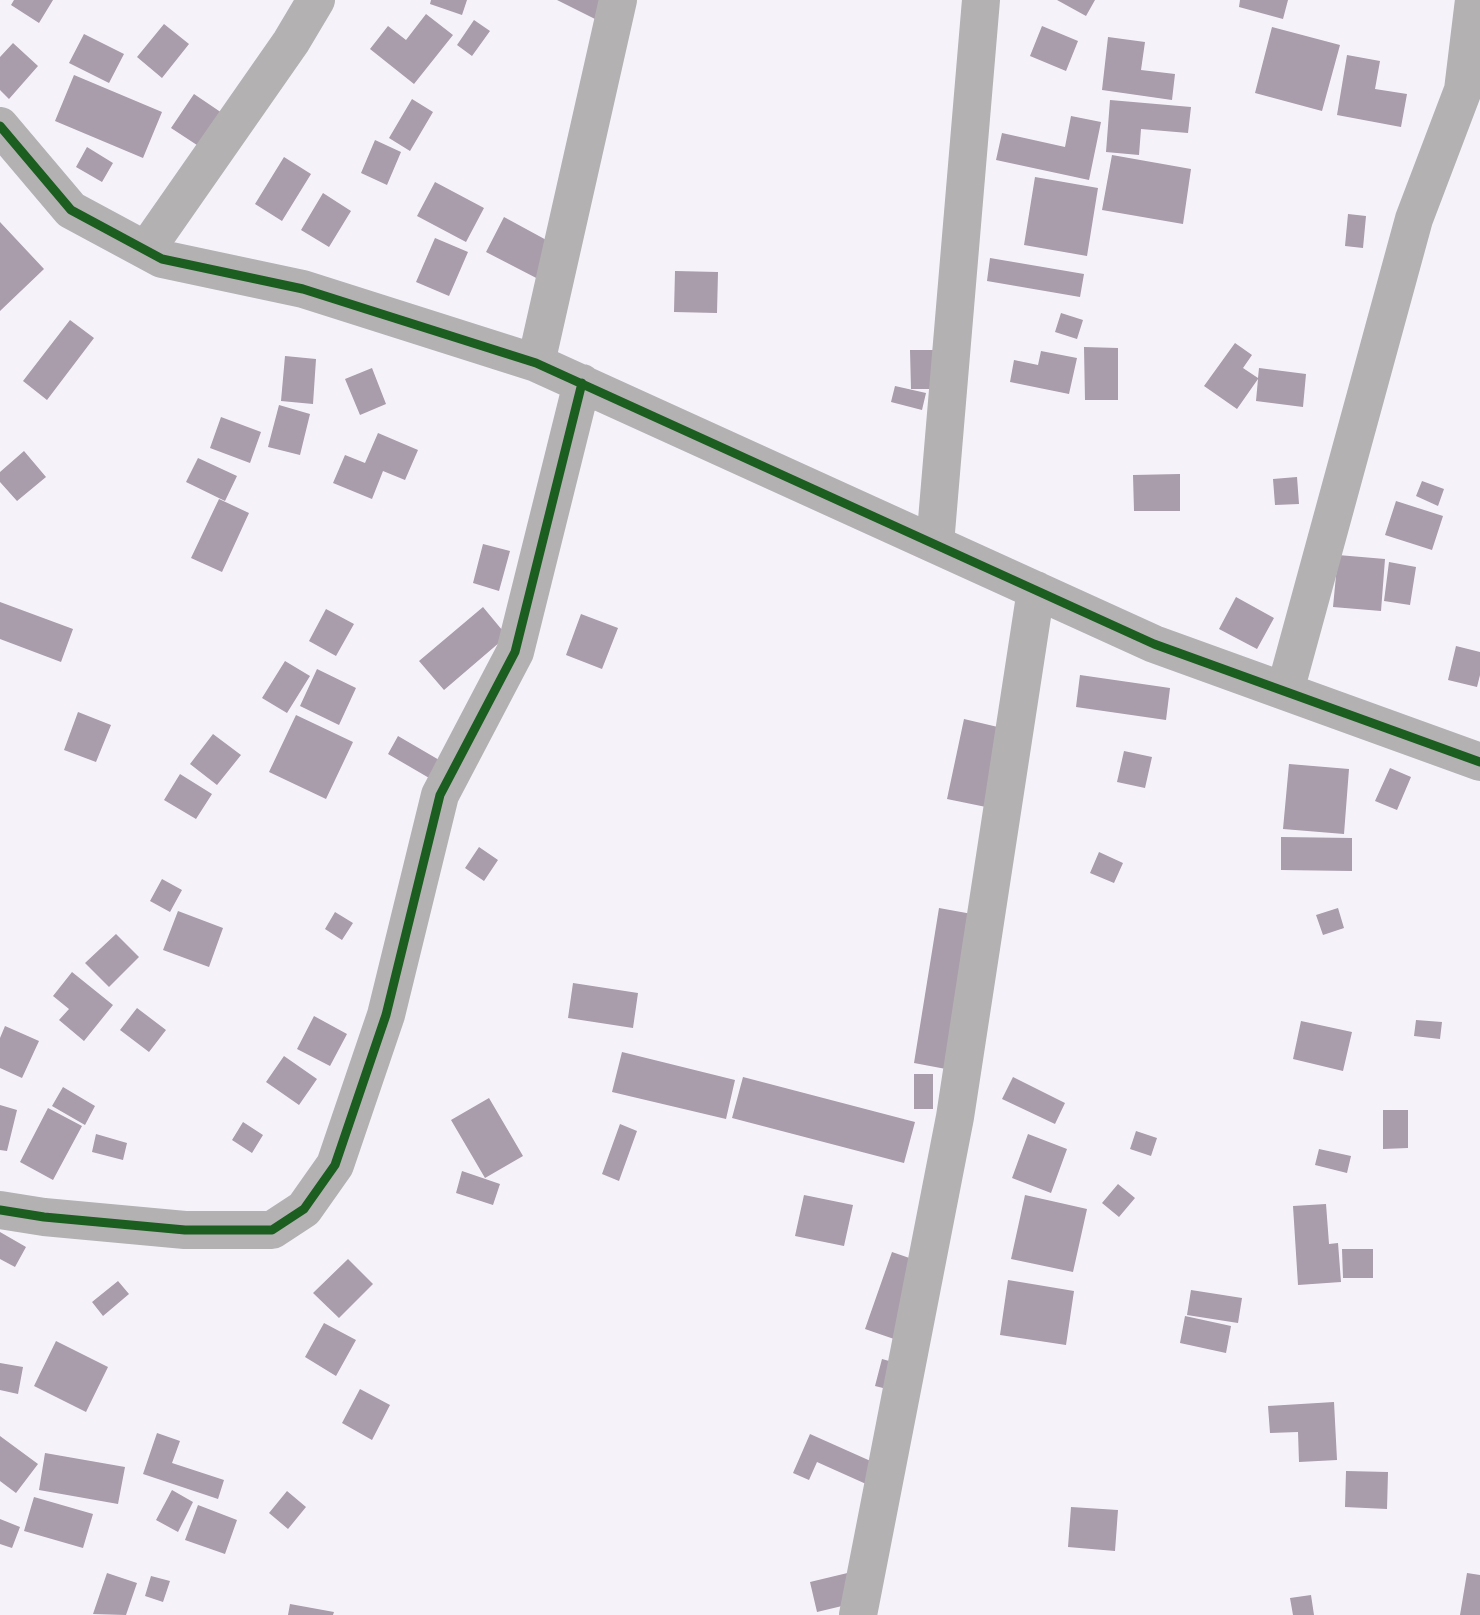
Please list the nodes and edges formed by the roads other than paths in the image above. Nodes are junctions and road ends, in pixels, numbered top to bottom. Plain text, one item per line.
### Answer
1 (316, 0) edge
2 (618, 0) edge
3 (982, 0) edge
4 (1474, 0) edge
5 (0, 126) edge
6 (146, 250) junction
7 (536, 363) junction
8 (582, 383) junction
9 (935, 544) junction
10 (1035, 590) junction
11 (1285, 691) junction
12 (1480, 762) edge
13 (0, 1210) edge
14 (858, 1615) edge

1 - 6 street
2 - 7 street
3 - 9 street
4 - 11 street
5 - 6 street
6 - 7 street
7 - 8 street
8 - 9 street
8 - 13 street
9 - 10 street
10 - 11 street
10 - 14 street
11 - 12 street

